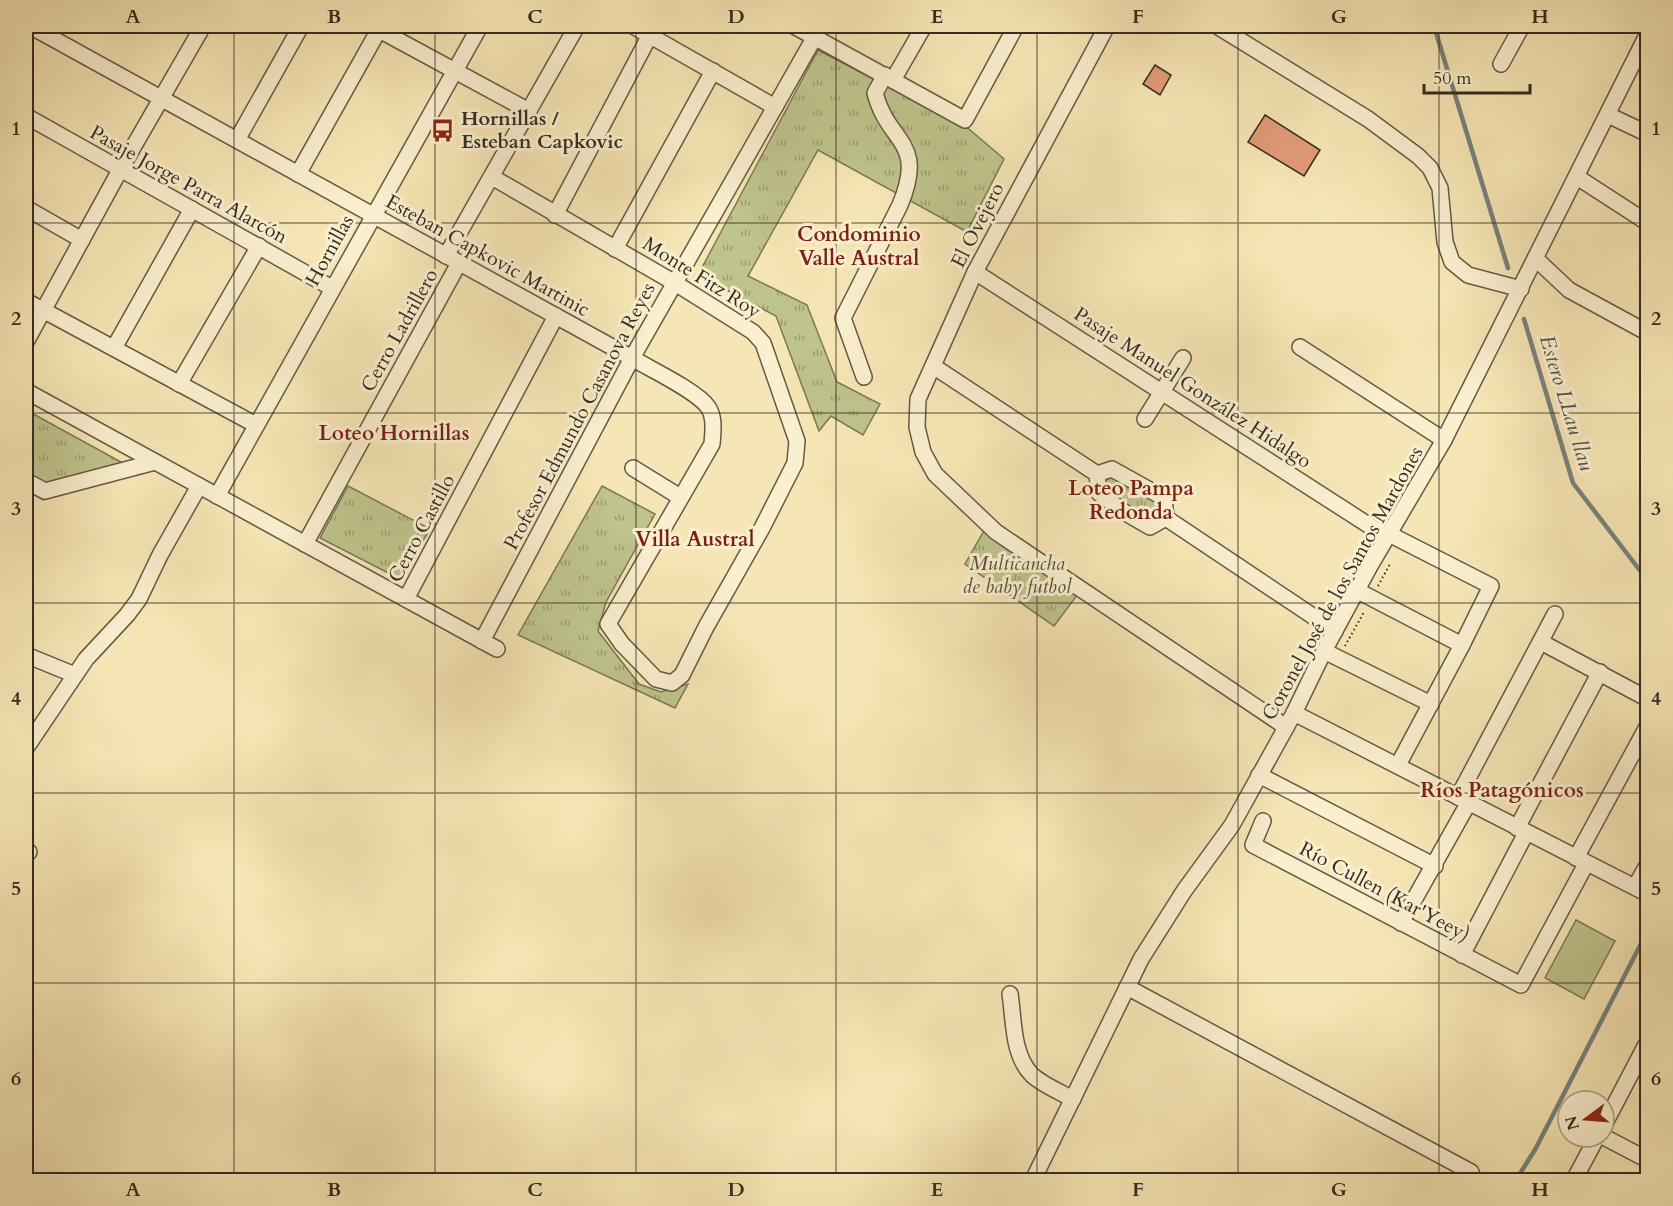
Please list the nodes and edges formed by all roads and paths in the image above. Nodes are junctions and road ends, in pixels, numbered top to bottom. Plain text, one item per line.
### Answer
1 (30, 26) edge
2 (203, 26) edge
3 (301, 26) edge
4 (480, 26) edge
5 (577, 26) edge
6 (633, 26) edge
7 (794, 26) edge
8 (924, 26) edge
9 (1016, 26) edge
10 (1107, 26) edge
11 (1217, 26) edge
12 (1522, 26) edge
13 (378, 27) edge
14 (47, 29) edge
15 (818, 31) edge
16 (1647, 33) edge
17 (650, 35) junction
18 (1501, 64) dead end
19 (455, 71) junction
20 (713, 71) junction
21 (889, 78) junction
22 (163, 99) junction
23 (775, 107) junction
24 (529, 111) junction
25 (1608, 115) junction
26 (26, 116) edge
27 (1647, 134) edge
28 (237, 140) junction
29 (120, 170) junction
30 (298, 174) junction
31 (492, 177) junction
32 (1576, 177) junction
33 (26, 208) edge
34 (192, 209) junction
35 (555, 215) junction
36 (373, 216) junction
37 (1647, 223) edge
38 (82, 240) junction
39 (259, 246) junction
40 (615, 249) junction
41 (1536, 259) junction
42 (453, 260) junction
43 (975, 272) junction
44 (675, 283) junction
45 (333, 288) junction
46 (1521, 289) junction
47 (26, 301) edge
48 (43, 311) junction
49 (556, 316) junction
50 (1647, 333) edge
51 (26, 342) edge
52 (1300, 347) dead end
53 (114, 348) junction
54 (632, 358) junction
55 (1183, 358) dead end
56 (933, 366) junction
57 (864, 376) dead end
58 (179, 384) junction
59 (26, 391) edge
60 (1163, 392) junction
61 (1145, 419) dead end
62 (256, 425) junction
63 (1444, 440) junction
64 (155, 462) junction
65 (633, 468) dead end
66 (1097, 474) junction
67 (26, 481) edge
68 (199, 486) junction
69 (218, 496) junction
70 (680, 497) junction
71 (1166, 518) junction
72 (1388, 535) junction
73 (305, 544) junction
74 (1358, 591) junction
75 (406, 599) junction
76 (1556, 614) dead end
77 (608, 624) joint
78 (1335, 631) junction
79 (482, 641) junction
80 (1541, 642) junction
81 (1462, 645) junction
82 (497, 649) dead end
83 (1324, 651) junction
84 (26, 655) edge
85 (1600, 672) junction
86 (75, 675) junction
87 (1647, 699) edge
88 (1431, 704) junction
89 (1294, 713) junction
90 (1647, 725) edge
91 (1286, 728) junction
92 (26, 748) edge
93 (1398, 765) junction
94 (1259, 775) junction
95 (1463, 800) junction
96 (1263, 821) dead end
97 (1521, 830) junction
98 (1581, 861) junction
99 (1647, 864) edge
100 (1435, 866) junction
101 (1641, 891) edge
102 (1401, 923) junction
103 (1462, 955) junction
104 (1127, 987) junction
105 (1010, 994) dead end
106 (1647, 1041) edge
107 (1643, 1059) edge
108 (1073, 1099) junction
109 (1616, 1105) edge
110 (1616, 1143) edge
111 (1591, 1149) edge
112 (1647, 1160) edge
113 (1471, 1172) dead end
114 (1033, 1180) edge
115 (1574, 1180) edge

1 - 14 street, Esteban Capkovic Martinic
2 - 22 street
3 - 28 street
4 - 19 street, Hornillas
5 - 24 street, Cerro Ladrillero
6 - 17 street
7 - 15 street
8 - 21 street
9 - 21 street
10 - 43 street, El Ovejero
11 - 46 street
12 - 18 street
13 - 19 street
13 - 30 street
14 - 22 street, Esteban Capkovic Martinic
15 - 21 street
15 - 23 street, Profesor Edmundo Casanova Reyes
16 - 25 street, Coronel José de los Santos Mardones
17 - 20 street
17 - 35 street
19 - 24 street
19 - 36 street, Hornillas
20 - 23 street
20 - 40 street
21 - 57 street
22 - 28 street, Esteban Capkovic Martinic
22 - 29 street
23 - 44 street, Profesor Edmundo Casanova Reyes
24 - 31 street, Cerro Ladrillero
25 - 27 street
25 - 32 street, Coronel José de los Santos Mardones
26 - 29 street, Pasaje Jorge Parra Alarcón
28 - 30 street, Esteban Capkovic Martinic
29 - 34 street, Pasaje Jorge Parra Alarcón
29 - 38 street
30 - 36 street, Esteban Capkovic Martinic
31 - 35 street, Monte Fitz Roy
31 - 42 street, Cerro Ladrillero
32 - 37 street
32 - 41 street, Coronel José de los Santos Mardones
33 - 38 street
34 - 39 street, Pasaje Jorge Parra Alarcón
34 - 53 street
35 - 40 street, Monte Fitz Roy
36 - 42 street, Esteban Capkovic Martinic
36 - 45 street, Hornillas
38 - 48 street
39 - 45 street, Pasaje Jorge Parra Alarcón
39 - 58 street
40 - 44 street, Monte Fitz Roy
41 - 46 street, Coronel José de los Santos Mardones
41 - 50 street
42 - 49 street, Esteban Capkovic Martinic
42 - 73 street, Cerro Ladrillero
43 - 56 street, El Ovejero
43 - 60 street, Pasaje Manuel González Hidalgo
44 - 54 street, Profesor Edmundo Casanova Reyes
44 - 77 street, Monte Fitz Roy
45 - 62 street, Hornillas
46 - 63 street, Coronel José de los Santos Mardones
47 - 48 street
48 - 51 street
48 - 53 street
49 - 54 street, Esteban Capkovic Martinic
49 - 75 street, Cerro Castillo
52 - 63 street
53 - 58 street
54 - 70 street, Esteban Capkovic Martinic
54 - 79 street, Profesor Edmundo Casanova Reyes
55 - 60 street
56 - 66 street
56 - 91 street, El Ovejero
58 - 62 street
59 - 64 street
60 - 61 street
60 - 72 street, Pasaje Manuel González Hidalgo
62 - 69 street, Hornillas
63 - 72 street, Coronel José de los Santos Mardones
64 - 67 street
64 - 68 street
65 - 70 street
66 - 71 street
66 - 71 street
68 - 69 street
68 - 86 street
69 - 73 street
70 - 77 street, Esteban Capkovic Martinic
71 - 78 street
72 - 74 street, Coronel José de los Santos Mardones
72 - 81 street, Pasaje Manuel González Hidalgo
73 - 75 street
74 - 78 street, Coronel José de los Santos Mardones
74 - 81 street
75 - 79 street
76 - 80 street
78 - 83 street, Coronel José de los Santos Mardones
79 - 82 street
80 - 85 street
80 - 95 street
81 - 88 street
83 - 88 street
83 - 89 street, Coronel José de los Santos Mardones
84 - 86 street
85 - 87 street
85 - 97 street
86 - 92 street
88 - 93 street
89 - 91 street, Coronel José de los Santos Mardones
89 - 93 street
90 - 98 street
91 - 94 street, Coronel José de los Santos Mardones
93 - 95 street
94 - 100 street
94 - 104 street, Coronel José de los Santos Mardones
95 - 97 street
95 - 100 street
96 - 102 street, Río Cullen (Kar'Yeey)
97 - 98 street
97 - 103 street
98 - 101 street
98 - 103 street, Río Cullen (Kar'Yeey)
99 - 101 street
100 - 102 street
102 - 103 street, Río Cullen (Kar'Yeey)
104 - 108 street, Coronel José de los Santos Mardones
104 - 113 street
105 - 108 street
106 - 107 street
107 - 109 street
108 - 114 street, Coronel José de los Santos Mardones
110 - 112 street
111 - 115 street

